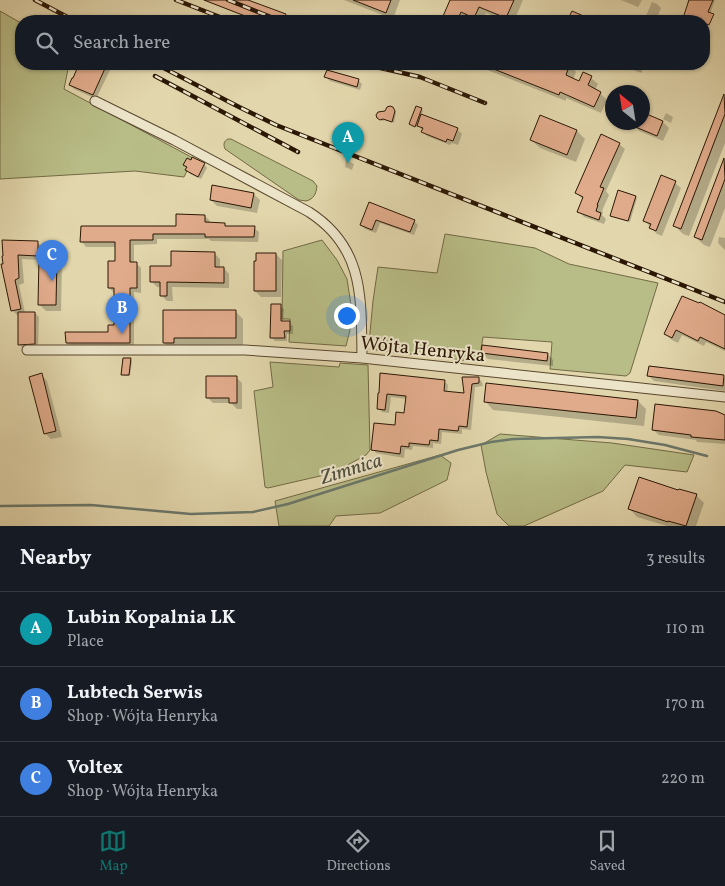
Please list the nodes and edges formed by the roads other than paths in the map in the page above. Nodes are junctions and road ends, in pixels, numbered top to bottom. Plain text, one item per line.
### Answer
1 (95, 101) dead end
2 (27, 350) dead end
3 (362, 358) junction
4 (725, 397) edge

1 - 3 street
2 - 3 street, Wójta Henryka
3 - 4 street, Wójta Henryka

